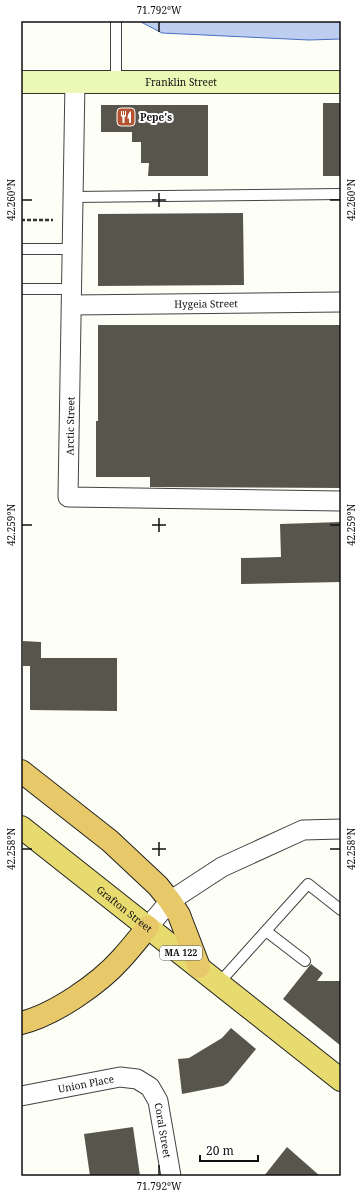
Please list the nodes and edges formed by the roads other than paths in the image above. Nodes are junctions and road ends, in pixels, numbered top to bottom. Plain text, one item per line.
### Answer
1 (116, 21) edge
2 (21, 82) edge
3 (75, 82) junction
4 (116, 82) junction
5 (341, 82) edge
6 (341, 194) edge
7 (73, 197) junction
8 (21, 249) edge
9 (72, 249) junction
10 (21, 289) edge
11 (72, 297) junction
12 (341, 302) edge
13 (341, 501) edge
14 (21, 771) edge
15 (21, 827) edge
16 (341, 829) edge
17 (170, 901) junction
18 (341, 910) edge
19 (148, 927) junction
20 (266, 930) junction
21 (305, 961) dead end
22 (199, 967) junction
23 (219, 983) junction
24 (21, 1023) edge
25 (341, 1080) edge
26 (150, 1087) joint
27 (21, 1096) edge
28 (171, 1176) edge

1 - 4 lane
2 - 3 main road, Franklin Street
3 - 4 main road, Franklin Street
3 - 7 street, Arctic Street
4 - 5 main road, Franklin Street
6 - 7 lane
7 - 9 street, Arctic Street
8 - 9 lane
9 - 11 street, Arctic Street
10 - 11 lane
11 - 12 street, Hygeia Street
11 - 13 street, Arctic Street
14 - 17 highway
15 - 19 highway, Grafton Street / MA 122
16 - 17 street
17 - 19 street
17 - 22 highway
18 - 20 lane
19 - 22 highway, Grafton Street / MA 122
19 - 24 highway
20 - 21 lane
20 - 23 lane
22 - 23 highway, Grafton Street / MA 122
23 - 25 highway, Grafton Street / MA 122
26 - 27 street, Union Place
26 - 28 street, Coral Street

